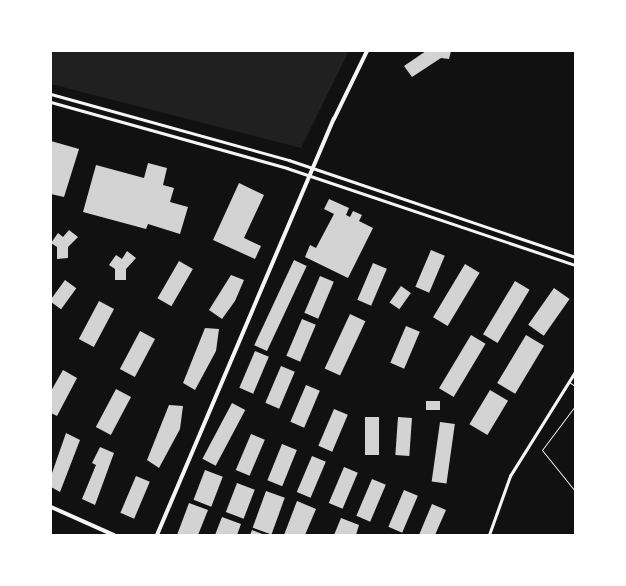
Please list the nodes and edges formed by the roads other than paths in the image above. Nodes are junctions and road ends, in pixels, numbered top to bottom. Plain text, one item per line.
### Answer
1 (367, 51) edge
2 (51, 94) edge
3 (51, 102) edge
4 (313, 168) junction
5 (310, 175) junction
6 (575, 256) edge
7 (575, 265) edge
8 (575, 372) edge
9 (568, 382) junction
10 (575, 386) edge
11 (575, 406) edge
12 (575, 491) edge
13 (51, 507) edge
14 (114, 535) edge
15 (157, 535) edge
16 (489, 535) edge

1 - 4 street
2 - 4 street
3 - 5 street
4 - 5 street
4 - 6 street
5 - 7 street
5 - 15 street
8 - 9 street
9 - 10 lane
9 - 16 street
11 - 12 lane
13 - 14 street

